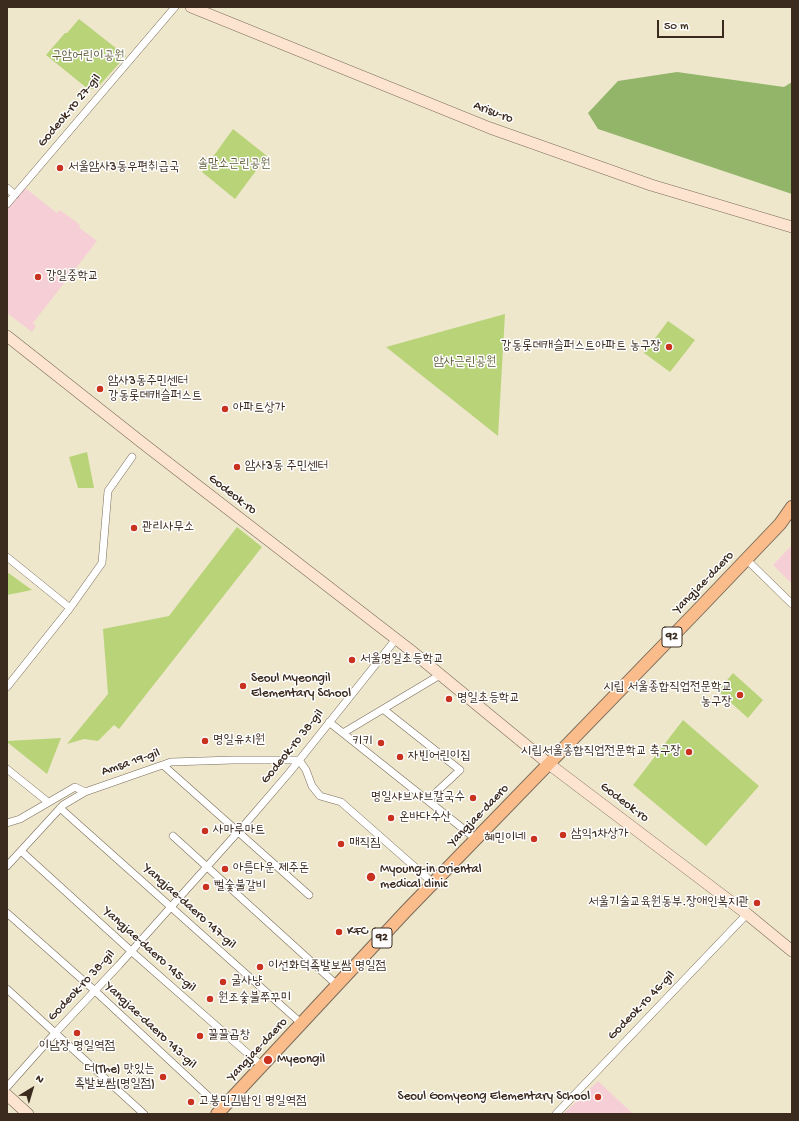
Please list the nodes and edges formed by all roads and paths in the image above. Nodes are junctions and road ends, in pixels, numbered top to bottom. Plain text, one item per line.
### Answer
1 (175, 7) edge
2 (191, 7) edge
3 (7, 188) edge
4 (15, 195) junction
5 (7, 204) edge
6 (792, 227) edge
7 (7, 336) edge
8 (132, 457) dead end
9 (792, 507) edge
10 (7, 557) edge
11 (746, 559) junction
12 (792, 604) edge
13 (70, 608) junction
14 (396, 639) junction
15 (440, 675) junction
16 (7, 687) edge
17 (383, 709) junction
18 (329, 722) junction
19 (343, 733) junction
20 (299, 760) junction
21 (549, 764) junction
22 (163, 765) junction
23 (7, 769) edge
24 (85, 792) junction
25 (428, 800) junction
26 (48, 802) junction
27 (60, 808) junction
28 (7, 823) edge
29 (238, 832) junction
30 (173, 836) dead end
31 (476, 839) junction
32 (20, 851) junction
33 (7, 866) edge
34 (207, 867) junction
35 (433, 883) junction
36 (309, 895) dead end
37 (170, 907) junction
38 (7, 912) edge
39 (747, 914) junction
40 (131, 951) junction
41 (792, 951) edge
42 (337, 985) junction
43 (7, 989) edge
44 (94, 990) junction
45 (302, 1024) junction
46 (56, 1032) junction
47 (262, 1066) junction
48 (7, 1087) edge
49 (7, 1096) edge
50 (219, 1112) edge
51 (28, 1114) edge
52 (144, 1114) edge
53 (556, 1114) edge

1 - 4 street, Godeok-ro 27-gil
2 - 6 main road, Arisu-ro
3 - 4 street
4 - 5 street, Godeok-ro 27-gil
7 - 14 main road, Godeok-ro
8 - 13 street
9 - 11 main road, Yangjae-daero / 92
10 - 13 street
11 - 12 street
11 - 21 main road, Yangjae-daero / 92
13 - 16 street
14 - 15 main road, Godeok-ro
14 - 18 street, Godeok-ro 38-gil
15 - 17 street
15 - 21 main road, Godeok-ro
17 - 19 street
17 - 25 street
18 - 19 street
18 - 20 street, Godeok-ro 38-gil
19 - 25 street
20 - 22 street, Amsa 19-gil
20 - 29 street, Godeok-ro 38-gil
20 - 35 street
21 - 31 main road, Yangjae-daero / 92
21 - 39 main road, Godeok-ro
22 - 24 street, Amsa 19-gil
22 - 29 street
23 - 26 street
24 - 26 street, Amsa 19-gil
24 - 27 street
25 - 31 street
26 - 28 street, Amsa 19-gil
27 - 32 street
27 - 37 street, Yangjae-daero 147-gil
29 - 34 street, Godeok-ro 38-gil
29 - 36 street
30 - 34 street
31 - 35 main road, Yangjae-daero / 92
32 - 33 street
32 - 40 street, Yangjae-daero 145-gil
34 - 37 street, Godeok-ro 38-gil
34 - 42 street
35 - 42 main road, Yangjae-daero / 92
37 - 40 street, Godeok-ro 38-gil
37 - 45 street, Yangjae-daero 147-gil
38 - 44 street, Yangjae-daero 143-gil
39 - 41 main road, Godeok-ro
39 - 53 street, Godeok-ro 46-gil
40 - 44 street, Godeok-ro 38-gil
40 - 47 street, Yangjae-daero 145-gil
42 - 45 main road, Yangjae-daero / 92
43 - 46 street
44 - 46 street, Godeok-ro 38-gil
44 - 50 street, Yangjae-daero 143-gil
45 - 47 main road, Yangjae-daero / 92
46 - 48 street, Godeok-ro 38-gil
46 - 52 street
47 - 50 main road, Yangjae-daero / 92
49 - 51 main road

